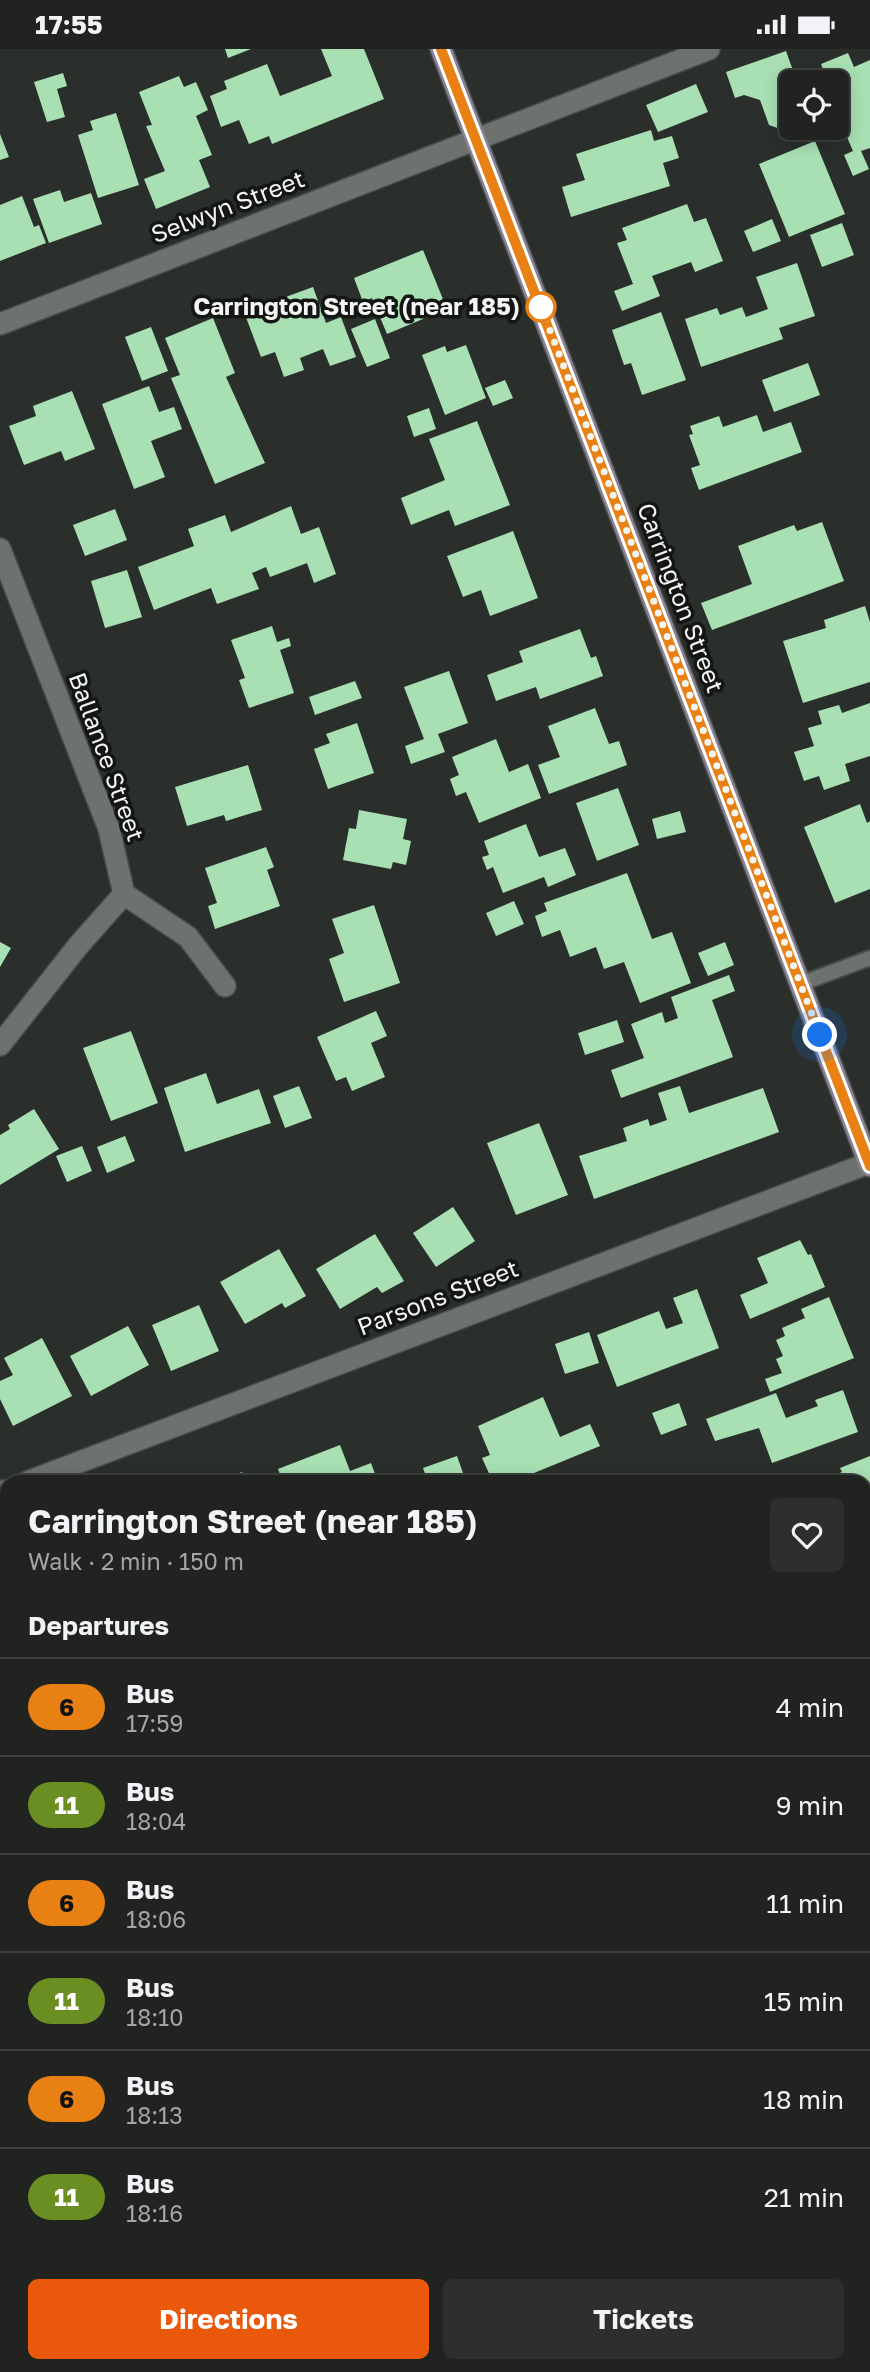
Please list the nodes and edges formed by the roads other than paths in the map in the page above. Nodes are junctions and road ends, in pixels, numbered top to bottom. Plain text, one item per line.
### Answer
1 (441, 49) edge
2 (709, 49) edge
3 (476, 139) junction
4 (0, 324) edge
5 (0, 549) edge
6 (124, 894) junction
7 (870, 958) edge
8 (800, 984) junction
9 (225, 985) dead end
10 (0, 1045) edge
11 (869, 1165) edge
12 (46, 1475) edge

1 - 3 main road, Carrington Street
2 - 3 street, Selwyn Street
3 - 4 street, Selwyn Street
3 - 8 main road, Carrington Street
5 - 6 street, Ballance Street
6 - 9 street
6 - 10 street
7 - 8 lane
8 - 11 main road, Carrington Street
11 - 12 street, Parsons Street

